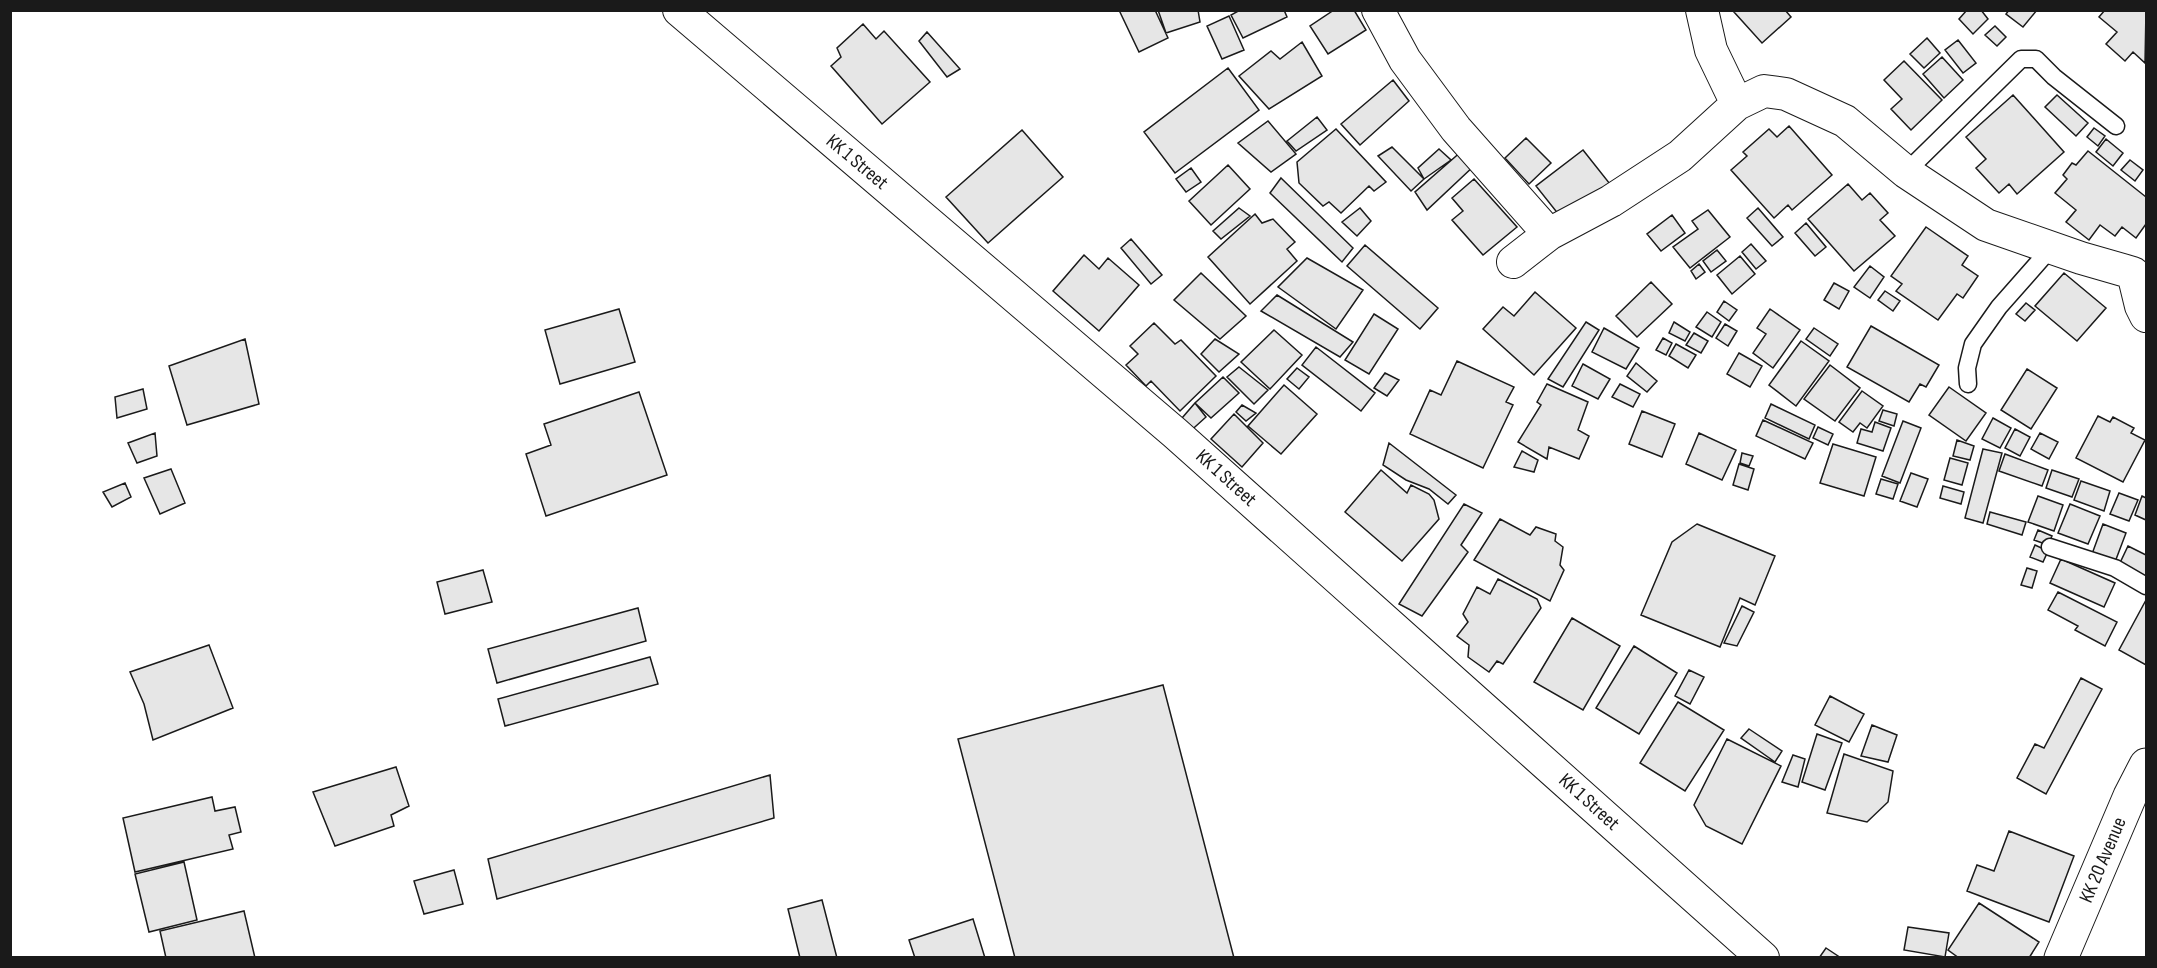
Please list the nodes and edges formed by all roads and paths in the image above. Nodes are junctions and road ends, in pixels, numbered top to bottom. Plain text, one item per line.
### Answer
1 (679, 10) edge
2 (1378, 10) edge
3 (1702, 10) edge
4 (1737, 104) junction
5 (2116, 126) dead end
6 (1906, 172) junction
7 (1549, 234) junction
8 (2051, 248) junction
9 (1513, 262) dead end
10 (2146, 316) edge
11 (1968, 384) dead end
12 (2050, 547) dead end
13 (2146, 586) edge
14 (2146, 765) edge
15 (2138, 799) edge
16 (1763, 957) edge
17 (2061, 957) edge

1 - 16 street, KK 1 Street
2 - 7 street
3 - 4 street
4 - 6 street
4 - 7 street
5 - 6 lane
6 - 8 street
7 - 9 street
8 - 10 street
8 - 11 lane
12 - 13 lane
14 - 15 main road, KK 20 Avenue
15 - 17 main road, KK 20 Avenue

